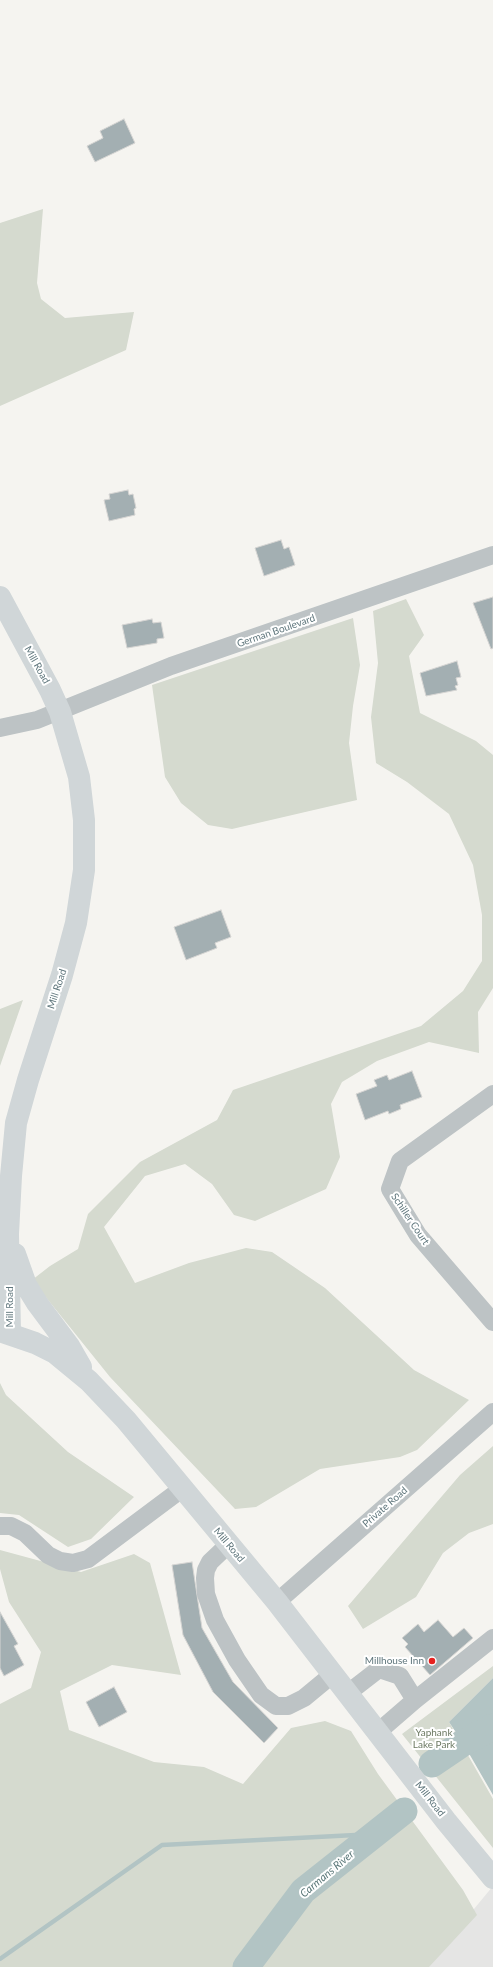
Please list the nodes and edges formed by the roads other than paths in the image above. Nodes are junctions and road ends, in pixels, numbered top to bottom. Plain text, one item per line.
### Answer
1 (493, 555) edge
2 (0, 597) edge
3 (60, 712) junction
4 (0, 728) edge
5 (493, 1094) edge
6 (8, 1234) junction
7 (493, 1322) edge
8 (5, 1332) edge
9 (89, 1381) junction
10 (493, 1412) edge
11 (183, 1488) junction
12 (0, 1526) edge
13 (228, 1544) junction
14 (277, 1602) junction
15 (493, 1638) edge
16 (333, 1674) junction
17 (348, 1693) junction
18 (415, 1700) junction
19 (378, 1732) junction
20 (493, 1878) edge

1 - 3 street, German Boulevard
2 - 3 main road, Mill Road
3 - 4 street, German Boulevard
3 - 6 main road, Mill Road
5 - 7 street, Schiller Court
6 - 8 main road, Mill Road
6 - 9 main road
8 - 9 main road, Mill Road
9 - 11 main road, Mill Road
10 - 14 street, Private Road
11 - 12 street
11 - 13 main road, Mill Road
13 - 14 main road, Mill Road
13 - 16 street
14 - 16 main road, Mill Road
15 - 18 street
16 - 17 main road, Mill Road
17 - 18 street
17 - 19 main road, Mill Road
18 - 19 street
19 - 20 main road, Mill Road

